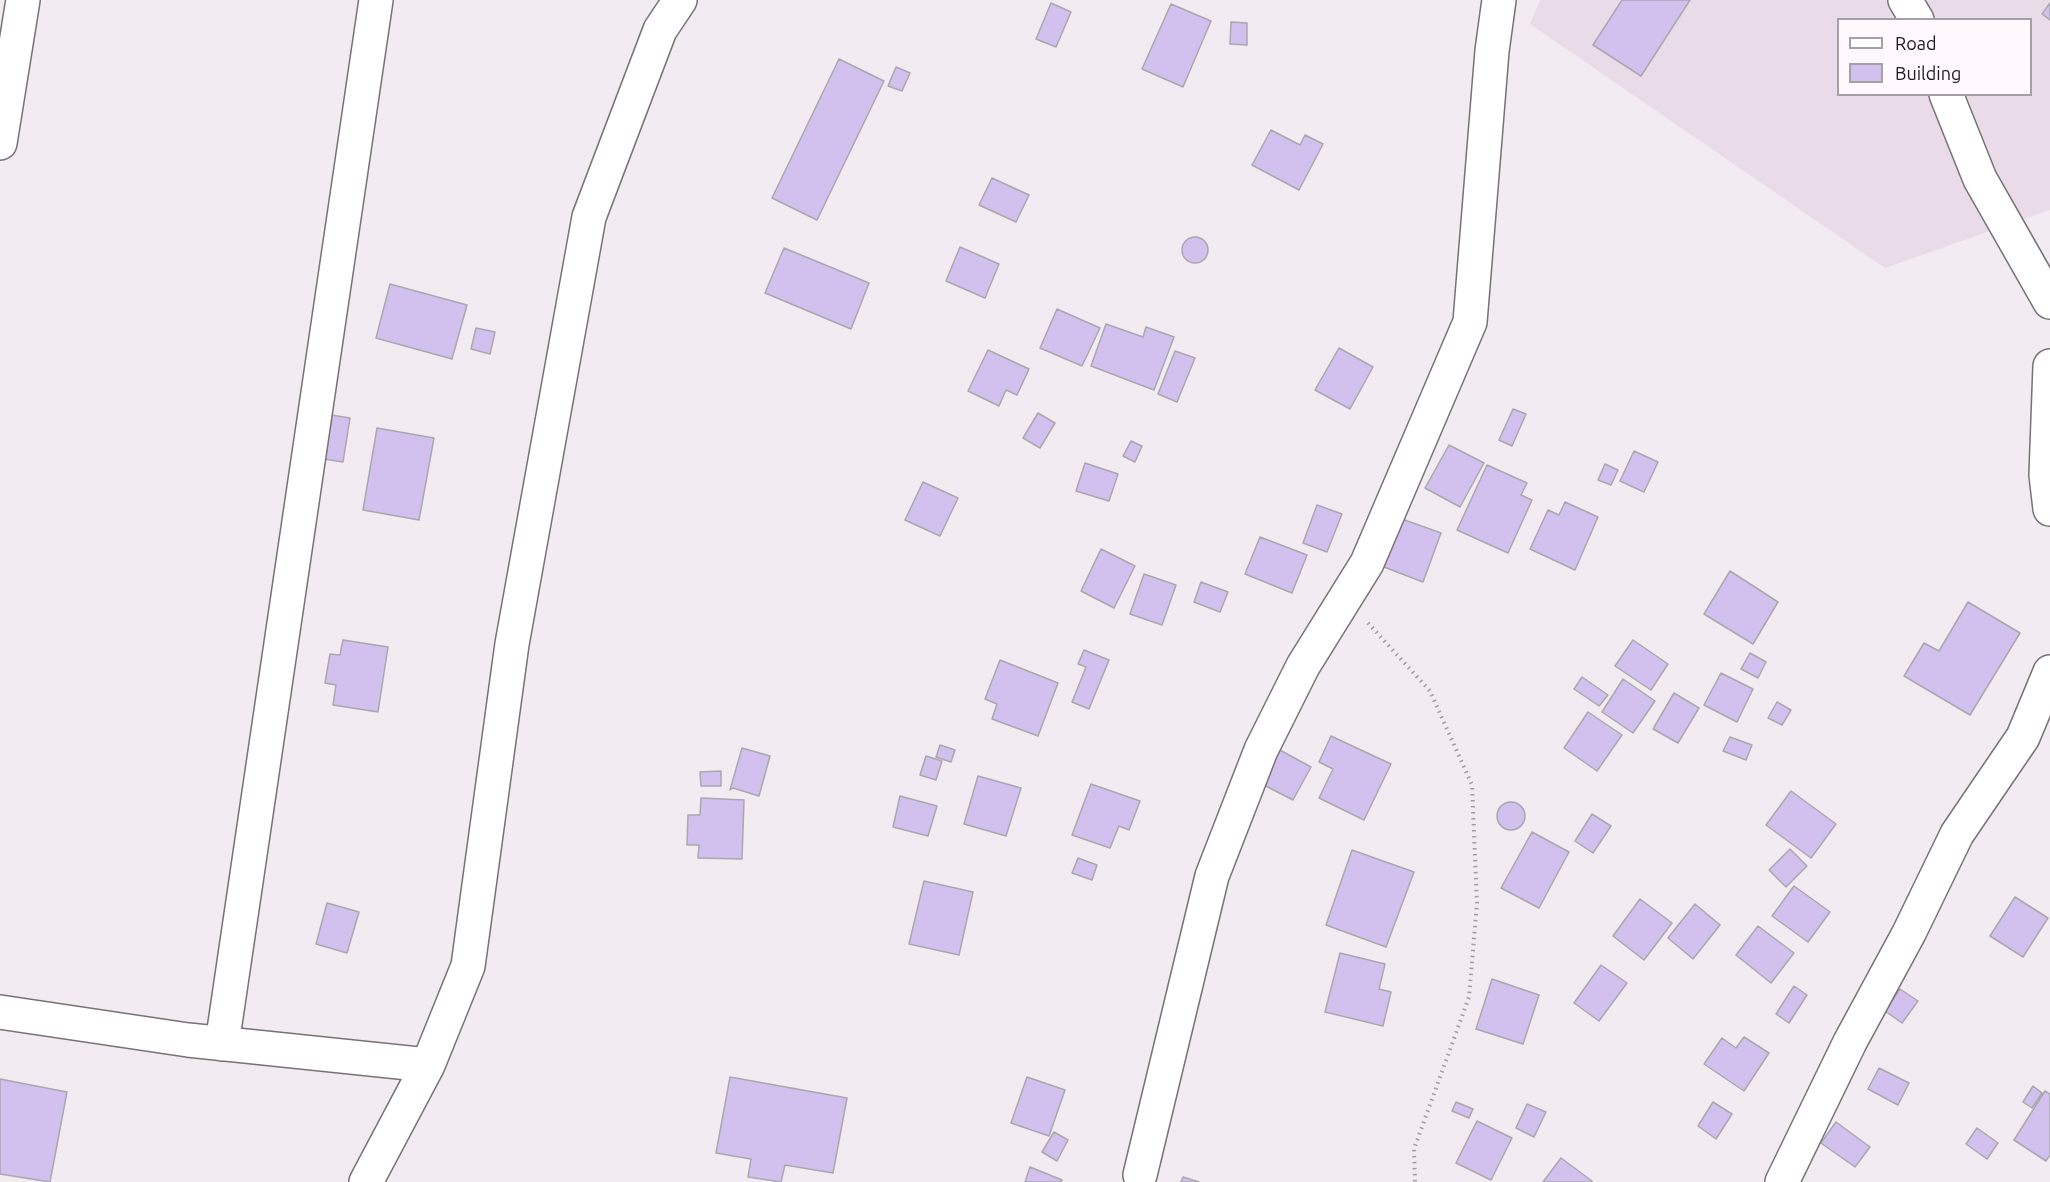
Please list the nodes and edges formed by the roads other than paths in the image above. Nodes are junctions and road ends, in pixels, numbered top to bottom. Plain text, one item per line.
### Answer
1 (23, 0) edge
2 (376, 0) edge
3 (680, 0) edge
4 (1499, 0) edge
5 (1947, 96) edge
6 (4, 97) edge
7 (0, 143) edge
8 (2050, 302) edge
9 (2050, 366) edge
10 (2050, 509) edge
11 (2050, 672) edge
12 (0, 1012) edge
13 (222, 1044) junction
14 (429, 1065) junction
15 (1140, 1175) dead end
16 (366, 1182) edge
17 (1782, 1182) edge

1 - 6 street
2 - 13 street
3 - 14 street
4 - 15 street
5 - 8 street
6 - 7 street
9 - 10 street
11 - 17 street
12 - 13 street
13 - 14 street
14 - 16 street

